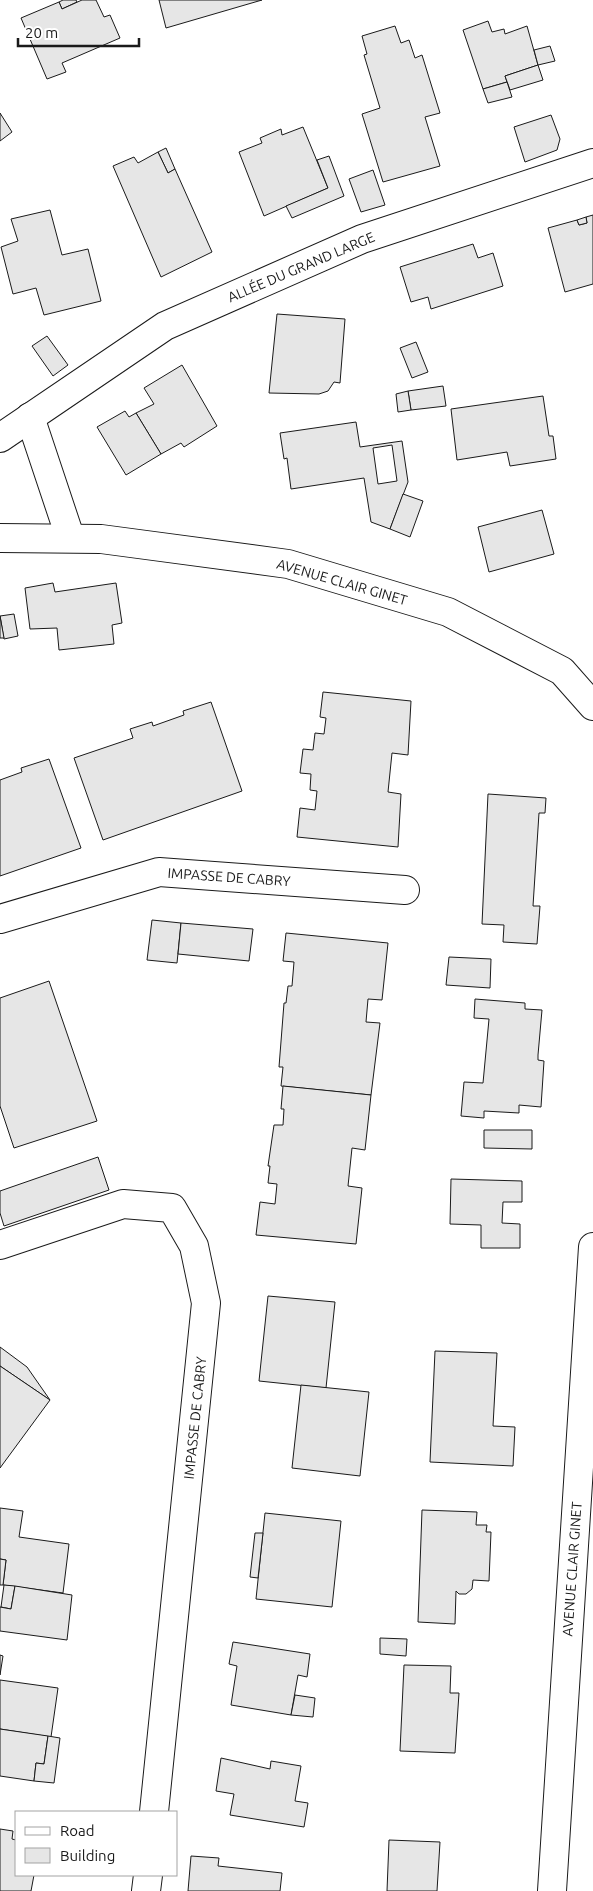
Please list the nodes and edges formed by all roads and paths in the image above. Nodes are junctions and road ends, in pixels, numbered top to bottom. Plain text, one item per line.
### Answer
1 (593, 163) edge
2 (30, 417) junction
3 (0, 438) edge
4 (70, 537) junction
5 (0, 538) edge
6 (593, 706) edge
7 (405, 890) dead end
8 (0, 919) edge
9 (0, 1245) edge
10 (593, 1247) edge
11 (154, 1811) edge
12 (148, 1876) edge
13 (146, 1891) edge
14 (552, 1891) edge

1 - 2 street, ALLÉE DU GRAND LARGE
2 - 3 street, ALLÉE DU GRAND LARGE
2 - 4 street
4 - 5 street, AVENUE CLAIR GINET
4 - 6 street, AVENUE CLAIR GINET
7 - 8 street, IMPASSE DE CABRY
9 - 11 street, IMPASSE DE CABRY
10 - 14 street, AVENUE CLAIR GINET
12 - 13 street

